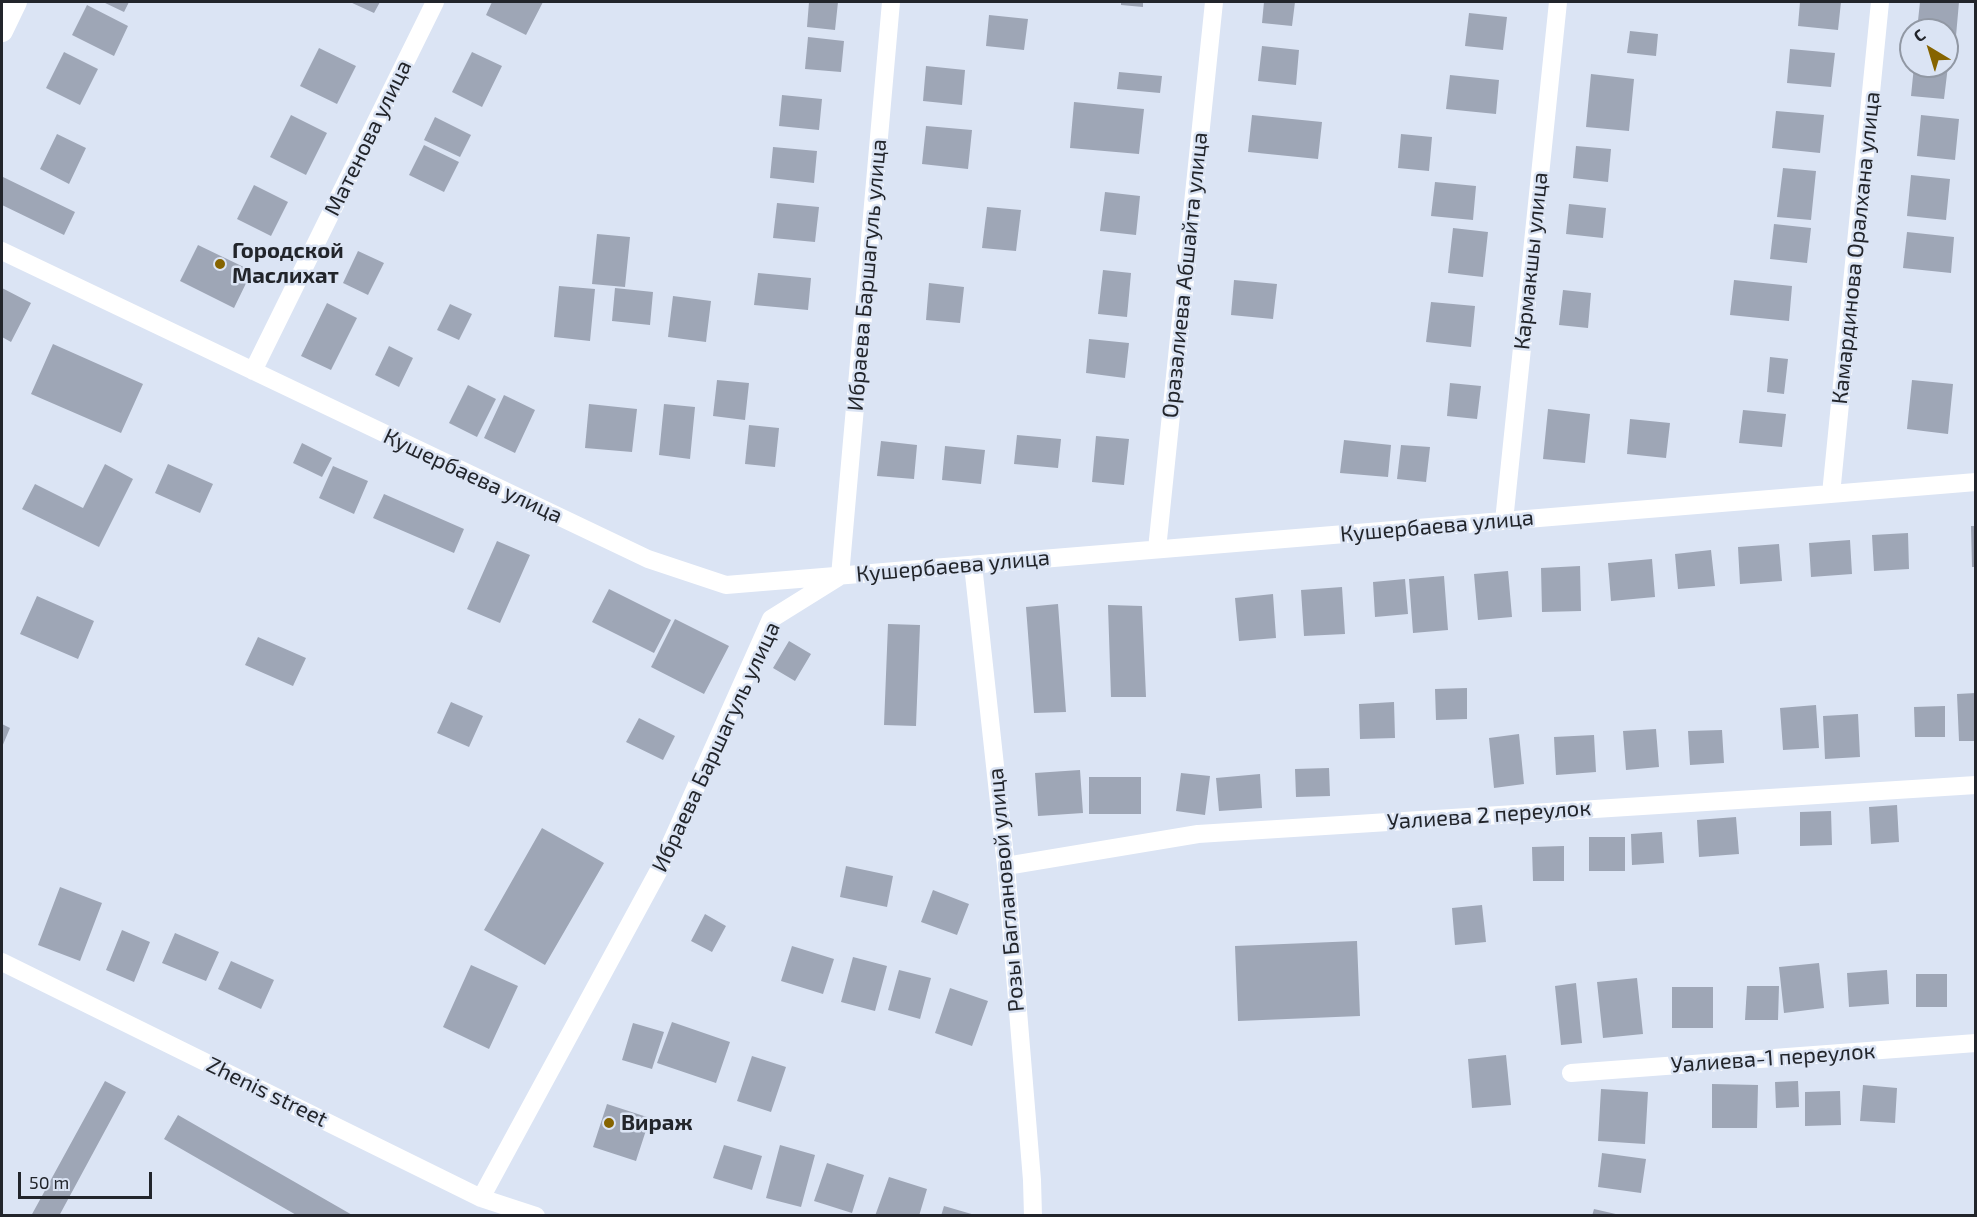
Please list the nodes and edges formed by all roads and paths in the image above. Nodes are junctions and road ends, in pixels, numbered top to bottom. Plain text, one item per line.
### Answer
1 (16, 2) edge
2 (435, 2) edge
3 (891, 2) edge
4 (1214, 2) edge
5 (1558, 2) edge
6 (1880, 2) edge
7 (2, 31) edge
8 (2, 251) edge
9 (253, 371) junction
10 (1976, 482) edge
11 (1831, 494) junction
12 (1504, 521) junction
13 (1157, 549) junction
14 (973, 565) junction
15 (840, 576) junction
16 (1976, 785) edge
17 (1006, 866) junction
18 (2, 962) edge
19 (1976, 1043) edge
20 (1570, 1073) dead end
21 (482, 1198) junction
22 (536, 1215) edge
23 (1033, 1215) edge

1 - 7 street
2 - 9 street, Матенова улица
3 - 15 street, Ибраева Баршагуль улица
4 - 13 street, Оразалиева Абшайта улица
5 - 12 street, Кармакшы улица
6 - 11 street, Камардинова Оралхана улица
8 - 9 street, Кушербаева улица
9 - 15 street, Кушербаева улица
10 - 11 street, Кушербаева улица
11 - 12 street, Кушербаева улица
12 - 13 street, Кушербаева улица
13 - 14 street, Кушербаева улица
14 - 15 street, Кушербаева улица
14 - 17 street, Розы Баглановой улица
15 - 21 street, Ибраева Баршагуль улица
16 - 17 street, Уалиева 2 переулок
17 - 23 street, Розы Баглановой улица
18 - 21 street, Zhenis street
19 - 20 street, Уалиева-1 переулок
21 - 22 street, Zhenis street

